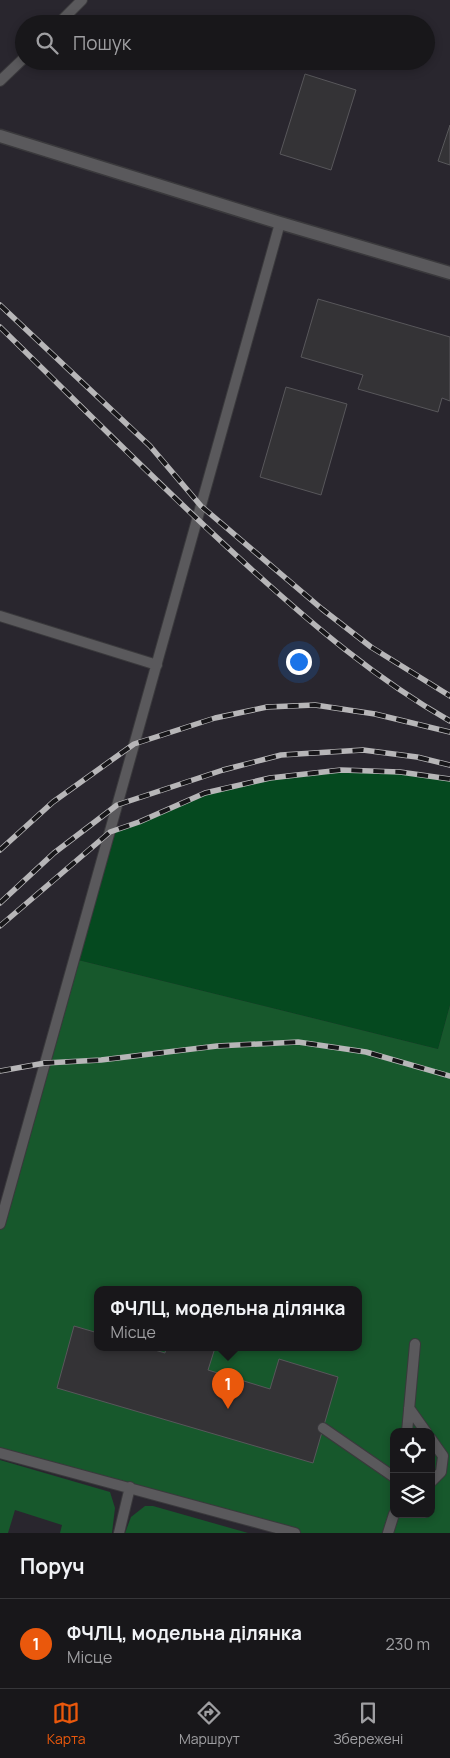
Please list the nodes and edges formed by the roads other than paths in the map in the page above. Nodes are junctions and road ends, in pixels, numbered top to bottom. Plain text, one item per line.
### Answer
1 (82, 0) edge
2 (67, 15) edge
3 (15, 67) edge
4 (0, 81) edge
5 (0, 136) edge
6 (280, 223) junction
7 (450, 273) edge
8 (0, 616) edge
9 (157, 664) junction
10 (0, 1224) edge
11 (415, 1344) dead end
12 (409, 1408) junction
13 (323, 1428) dead end
14 (407, 1428) edge
15 (423, 1428) edge
16 (435, 1445) edge
17 (0, 1453) edge
18 (390, 1474) edge
19 (435, 1478) edge
20 (130, 1487) junction
21 (393, 1518) edge
22 (118, 1533) edge
23 (295, 1533) edge
24 (388, 1533) edge

1 - 2 lane
3 - 4 lane
5 - 6 street
6 - 7 street
6 - 9 lane
8 - 9 lane
9 - 10 lane
11 - 12 lane
12 - 14 lane
12 - 15 lane
13 - 18 lane
16 - 19 lane
17 - 20 lane
20 - 22 lane
20 - 23 lane
21 - 24 lane

